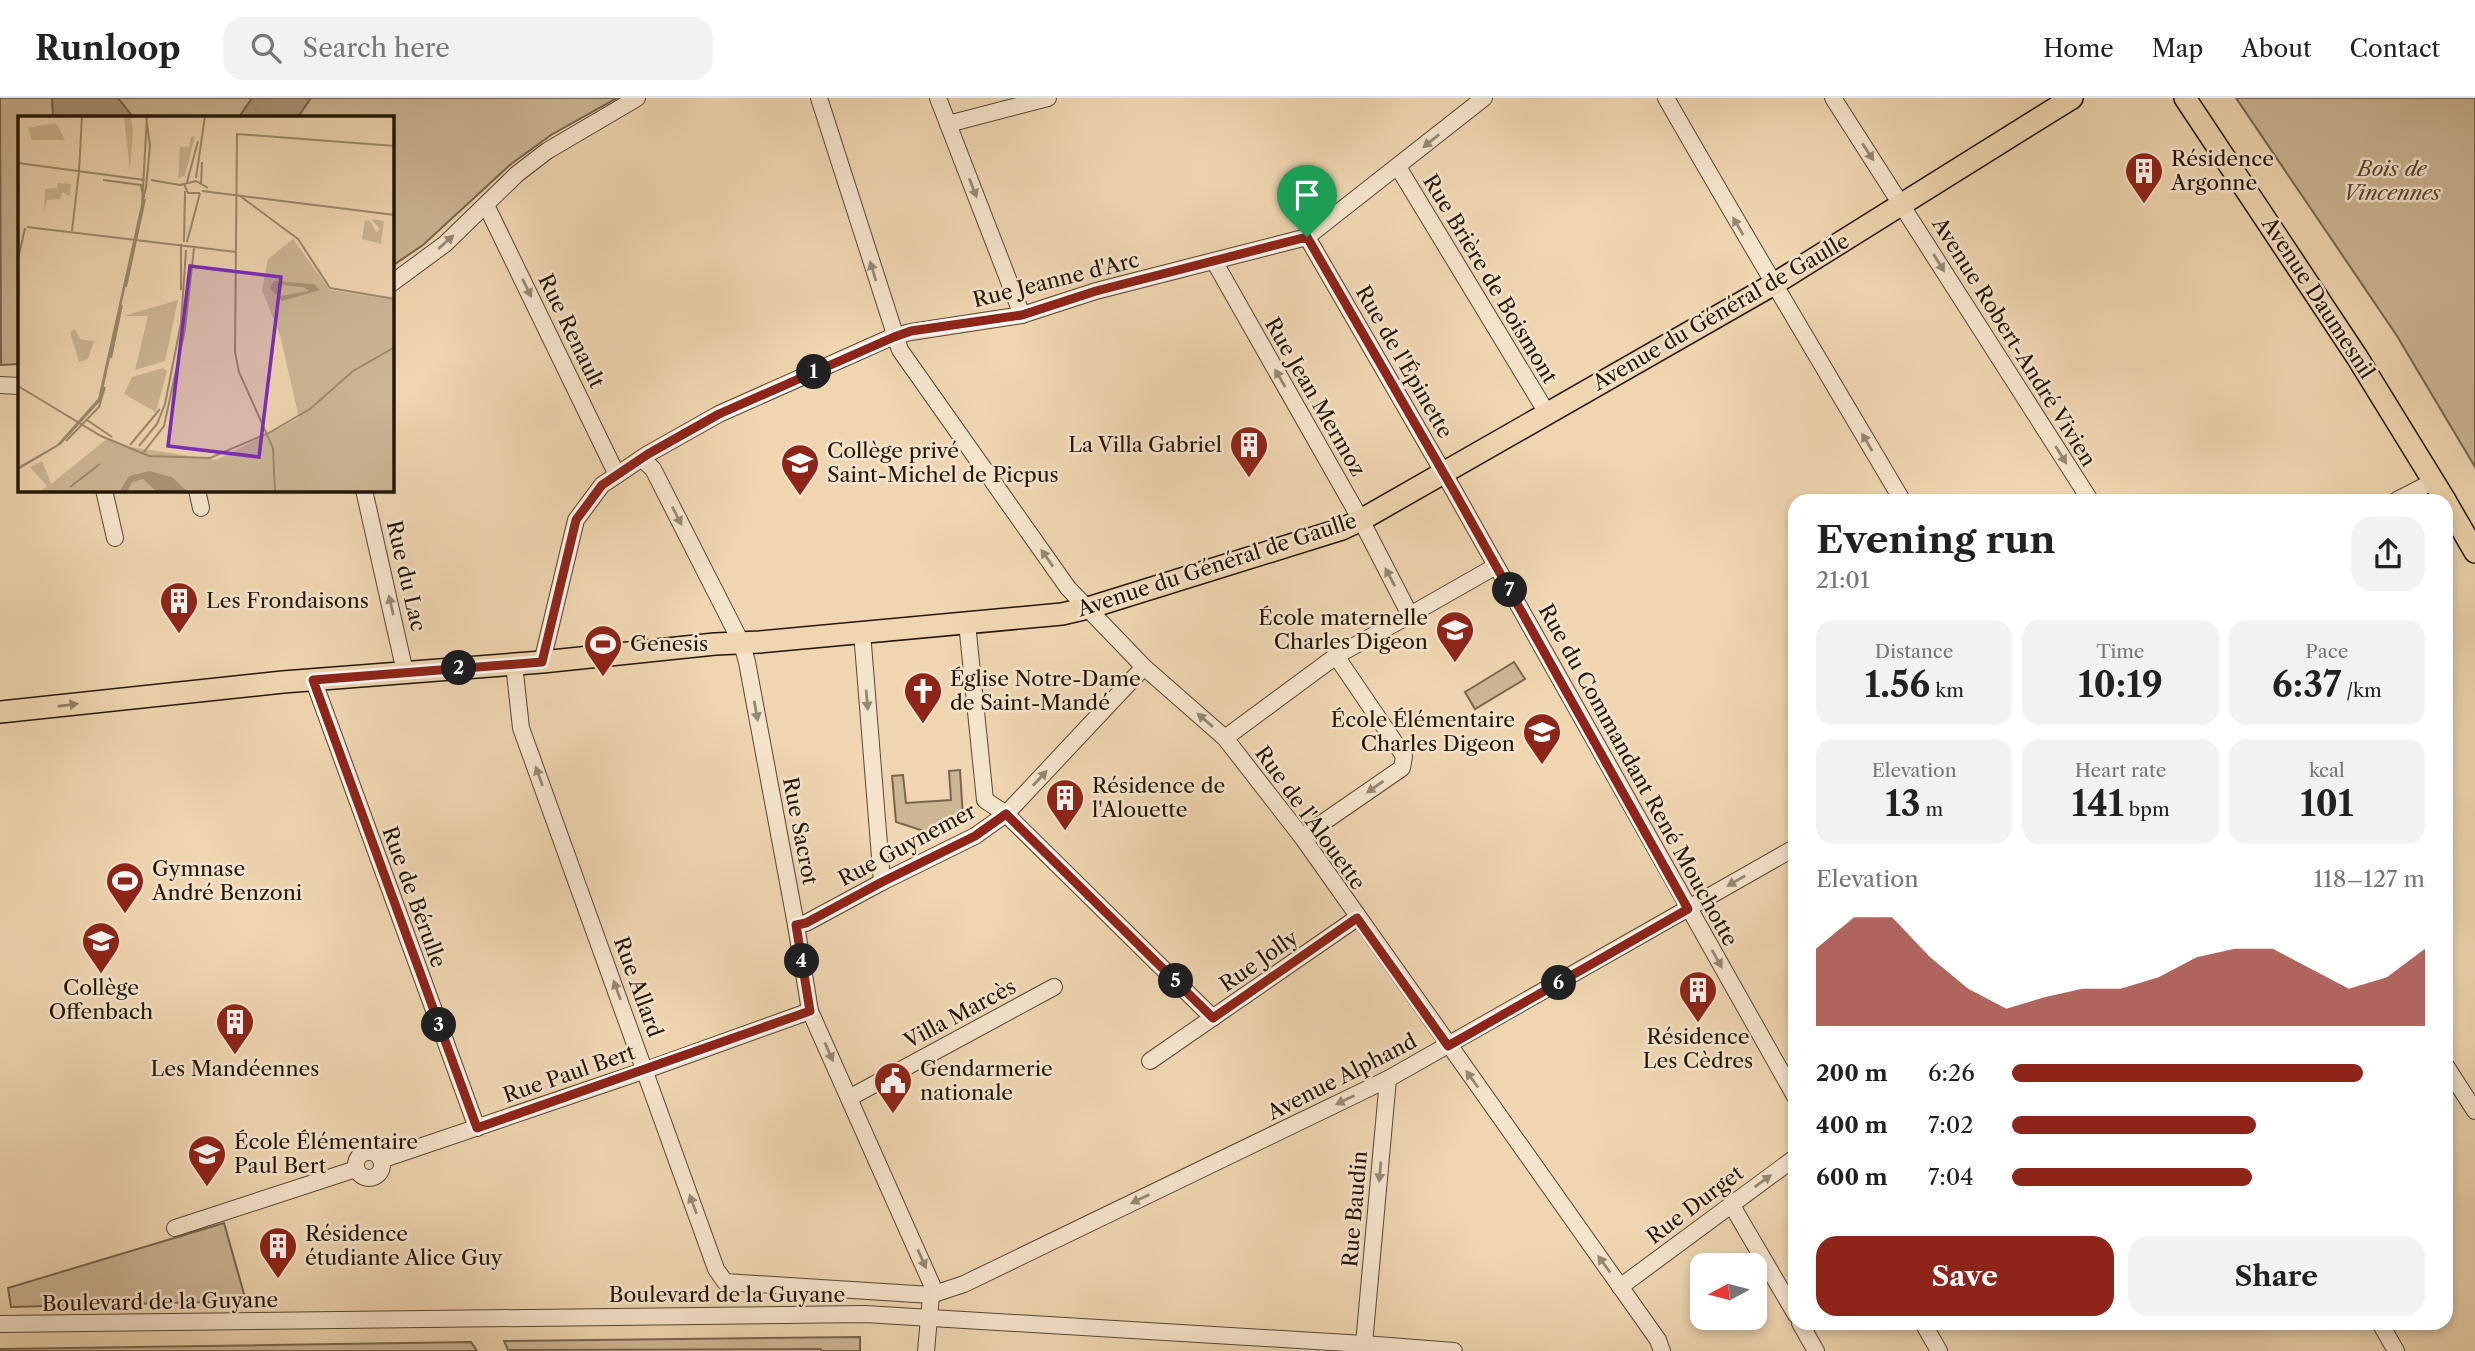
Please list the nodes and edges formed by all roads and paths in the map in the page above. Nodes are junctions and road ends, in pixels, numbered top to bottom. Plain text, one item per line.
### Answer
1 (637, 98) edge
2 (819, 98) edge
3 (938, 98) edge
4 (1048, 98) edge
5 (1484, 98) edge
6 (1666, 98) edge
7 (1833, 98) edge
8 (2071, 98) edge
9 (2185, 98) edge
10 (948, 124) junction
11 (1398, 167) junction
12 (486, 205) junction
13 (1902, 205) junction
14 (1307, 237) junction
15 (1214, 261) junction
16 (394, 282) edge
17 (1774, 284) junction
18 (1022, 315) junction
19 (894, 337) junction
20 (0, 385) edge
21 (18, 386) edge
22 (1547, 413) junction
23 (642, 459) junction
24 (1443, 473) junction
25 (617, 475) junction
26 (2434, 481) junction
27 (104, 492) edge
28 (197, 492) edge
29 (364, 492) edge
30 (1898, 494) edge
31 (2086, 494) edge
32 (2409, 494) edge
33 (2442, 494) edge
34 (201, 508) dead end
35 (2453, 513) edge
36 (1361, 520) junction
37 (115, 538) dead end
38 (2475, 552) edge
39 (1496, 566) junction
40 (1088, 608) junction
41 (1410, 615) junction
42 (967, 623) junction
43 (862, 632) junction
44 (742, 644) junction
45 (1336, 656) junction
46 (542, 662) junction
47 (514, 664) junction
48 (1144, 667) junction
49 (405, 672) junction
50 (313, 680) junction
51 (0, 712) edge
52 (1225, 738) junction
53 (1006, 814) junction
54 (1302, 837) junction
55 (1788, 852) edge
56 (882, 882) junction
57 (1688, 909) junction
58 (1357, 918) junction
59 (796, 925) junction
60 (1054, 987) dead end
61 (810, 1011) junction
62 (1213, 1018) junction
63 (1448, 1046) junction
64 (1150, 1061) dead end
65 (646, 1070) junction
66 (2453, 1077) edge
67 (1388, 1079) junction
68 (1788, 1084) edge
69 (849, 1098) junction
70 (2475, 1111) edge
71 (477, 1128) junction
72 (1788, 1163) edge
73 (1731, 1205) junction
74 (175, 1228) dead end
75 (1620, 1287) junction
76 (931, 1296) junction
77 (1788, 1301) edge
78 (928, 1318) junction
79 (0, 1324) edge
80 (1804, 1330) edge
81 (1927, 1330) edge
82 (2384, 1330) edge
83 (1364, 1344) junction
84 (926, 1351) edge
85 (1454, 1351) edge
86 (1662, 1351) edge
87 (1816, 1351) edge
88 (1939, 1351) edge
89 (2396, 1351) edge

1 - 12 street
19 -> 2 street, Rue de l'Alouette
3 - 10 street
4 - 10 street
5 -> 11 street, Rue Jeanne d'Arc
17 -> 6 street
7 -> 13 street, Avenue Robert-André Vivien
8 - 13 main road, Avenue du Général de Gaulle
9 - 26 main road, Avenue Daumesnil
10 -> 18 street
11 - 14 street, Rue Jeanne d'Arc
11 - 22 street, Rue Brière de Boismont
16 -> 12 street
12 -> 25 street, Rue Renault
13 - 17 main road, Avenue du Général de Gaulle
13 -> 31 street, Avenue Robert-André Vivien
14 - 15 street, Rue Jeanne d'Arc
14 - 24 street, Rue de l'Épinette
15 - 18 street, Rue Jeanne d'Arc
36 -> 15 street, Rue Jean Mermoz
17 - 22 main road, Avenue du Général de Gaulle
30 -> 17 street
18 - 19 street, Rue Jeanne d'Arc
19 - 23 street, Rue Jeanne d'Arc
40 -> 19 street, Rue de l'Alouette
20 - 21 street
22 - 24 main road, Avenue du Général de Gaulle
23 - 25 street, Rue Jeanne d'Arc
23 -> 44 street, Rue Sacrot
24 - 36 main road, Avenue du Général de Gaulle
24 - 39 street, Rue du Commandant René Mouchotte
25 - 46 street, Rue Jeanne d'Arc
26 - 32 street
26 - 33 main road, Avenue Daumesnil
27 - 37 street
28 - 34 street
49 -> 29 street, Rue du Lac
35 - 38 main road, Avenue Daumesnil
36 - 40 main road, Avenue du Général de Gaulle
41 -> 36 street, Rue Jean Mermoz
39 - 41 street
39 - 57 street, Rue du Commandant René Mouchotte
40 - 42 main road, Avenue du Général de Gaulle
40 - 48 street, Rue de l'Alouette
41 - 45 street
42 - 43 main road, Avenue du Général de Gaulle
42 - 53 street
43 - 44 main road, Avenue du Général de Gaulle
43 -> 56 street
44 - 46 main road, Avenue du Général de Gaulle
44 -> 59 street, Rue Sacrot
45 - 52 street
45 -> 54 street
46 - 47 main road, Avenue du Général de Gaulle
47 - 49 main road, Avenue du Général de Gaulle
65 -> 47 street, Rue Allard
52 -> 48 street, Rue de l'Alouette
53 -> 48 street, Rue Guynemer
49 - 50 main road, Avenue du Général de Gaulle
51 -> 50 main road, Avenue du Général de Gaulle
50 - 71 street, Rue de Bérulle
52 - 54 street, Rue de l'Alouette
53 - 56 street, Rue Guynemer
53 - 62 street
54 - 58 street, Rue de l'Alouette
55 -> 57 street, Avenue Alphand
56 - 59 street, Rue Guynemer
57 - 63 street, Avenue Alphand
57 -> 68 street, Rue du Commandant René Mouchotte
58 - 62 street, Rue Jolly
58 - 63 street, Rue de l'Alouette
59 - 61 street, Rue Sacrot
60 - 69 street, Villa Marcès
61 - 65 street, Rue Paul Bert
61 -> 69 street, Rue Sacrot
62 - 64 street, Rue Jolly
63 - 67 street, Avenue Alphand
75 -> 63 street, Rue de l'Alouette
65 - 71 street, Rue Paul Bert
76 -> 65 street, Rue Allard
66 - 70 street
67 -> 76 street, Avenue Alphand
67 -> 83 street, Rue Baudin
69 -> 76 street, Rue Sacrot
71 - 74 street, Rue Paul Bert
73 -> 72 street, Rue Durget
73 - 75 street, Rue Durget
73 - 77 street
75 - 86 street, Rue de l'Alouette
76 - 78 street
78 - 79 street, Boulevard de la Guyane
78 - 83 street, Boulevard de la Guyane
78 - 84 street
80 - 87 street
81 - 88 street
82 - 89 street
83 - 85 street, Boulevard de la Guyane

